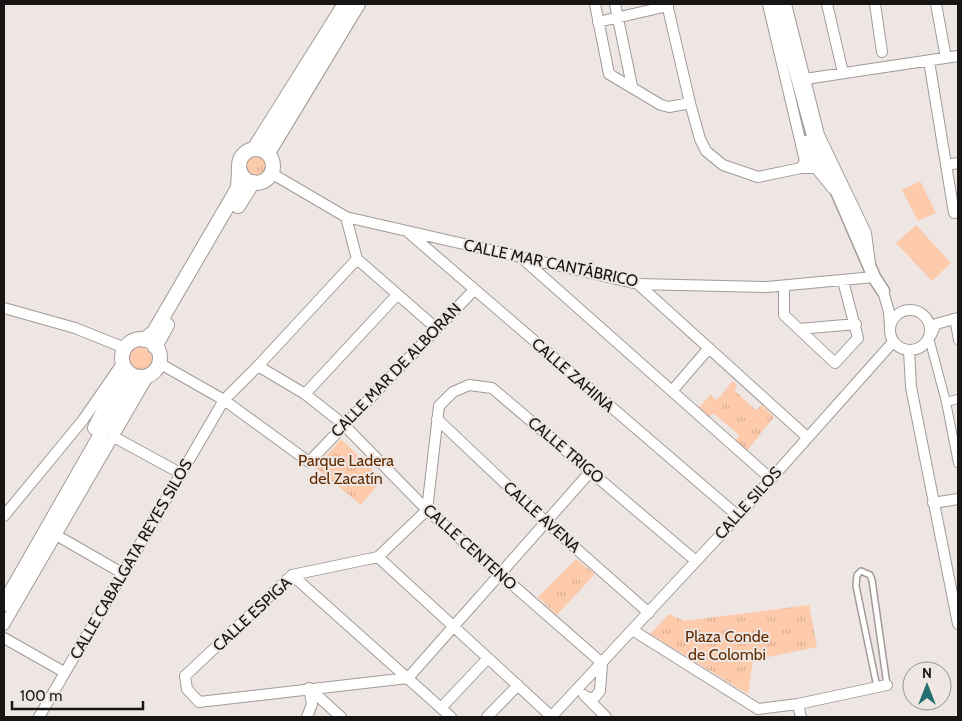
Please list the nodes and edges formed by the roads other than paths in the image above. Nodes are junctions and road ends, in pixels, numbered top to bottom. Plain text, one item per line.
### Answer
1 (346, 4) edge
2 (358, 4) edge
3 (595, 4) edge
4 (615, 4) edge
5 (768, 4) edge
6 (777, 4) edge
7 (786, 4) edge
8 (827, 4) edge
9 (875, 4) edge
10 (936, 4) edge
11 (667, 5) edge
12 (618, 17) junction
13 (598, 22) junction
14 (882, 52) dead end
15 (958, 56) edge
16 (946, 58) junction
17 (929, 60) junction
18 (843, 73) junction
19 (805, 79) junction
20 (632, 86) junction
21 (787, 86) junction
22 (690, 103) junction
23 (254, 149) junction
24 (268, 153) junction
25 (958, 163) edge
26 (946, 165) junction
27 (801, 168) junction
28 (816, 168) junction
29 (240, 170) junction
30 (271, 173) junction
31 (253, 182) junction
32 (837, 194) junction
33 (958, 212) edge
34 (346, 217) junction
35 (409, 232) junction
36 (522, 258) junction
37 (357, 259) junction
38 (872, 272) junction
39 (842, 281) junction
40 (638, 284) junction
41 (784, 286) junction
42 (474, 290) junction
43 (883, 291) junction
44 (397, 295) junction
45 (4, 308) edge
46 (905, 311) junction
47 (956, 318) edge
48 (856, 324) junction
49 (890, 326) junction
50 (436, 328) junction
51 (799, 329) junction
52 (929, 338) junction
53 (958, 340) edge
54 (893, 342) junction
55 (150, 343) junction
56 (125, 348) junction
57 (709, 348) junction
58 (909, 351) junction
59 (159, 363) junction
60 (124, 365) junction
61 (258, 366) junction
62 (143, 376) junction
63 (672, 391) junction
64 (305, 394) junction
65 (958, 399) edge
66 (224, 400) junction
67 (946, 402) junction
68 (437, 419) junction
69 (344, 424) junction
70 (114, 436) junction
71 (807, 437) junction
72 (958, 464) edge
73 (591, 471) junction
74 (180, 474) junction
75 (771, 479) junction
76 (958, 499) edge
77 (933, 503) junction
78 (428, 510) junction
79 (4, 516) edge
80 (738, 516) junction
81 (546, 522) junction
82 (56, 535) junction
83 (378, 558) junction
84 (696, 561) junction
85 (122, 573) junction
86 (500, 573) junction
87 (292, 575) junction
88 (4, 586) edge
89 (4, 604) edge
90 (649, 613) junction
91 (958, 624) edge
92 (4, 625) edge
93 (453, 626) junction
94 (634, 631) junction
95 (4, 638) edge
96 (488, 658) junction
97 (602, 664) junction
98 (64, 672) junction
99 (408, 678) junction
100 (518, 685) junction
101 (882, 686) junction
102 (309, 688) junction
103 (589, 690) junction
104 (798, 704) junction
105 (441, 708) junction
106 (595, 712) edge
107 (38, 717) edge
108 (307, 717) edge
109 (341, 717) edge
110 (451, 717) edge
111 (487, 717) edge
112 (552, 717) edge
113 (606, 717) edge
114 (801, 717) edge

1 - 23 main road
2 - 24 main road
3 - 13 street
4 - 12 street
5 - 21 street
6 - 32 street
7 - 19 street
8 - 18 street
9 - 14 street
10 - 16 street
11 - 12 street
11 - 22 street
12 - 13 street
12 - 20 street
13 - 20 street
15 - 16 street
16 - 17 street
17 - 18 street
17 - 26 street
18 - 19 street
19 - 38 street
20 - 22 street
21 - 27 street
21 - 28 street
22 - 27 street
23 - 24 main road
23 - 29 main road
24 - 30 main road
25 - 26 street
26 - 33 street
27 - 28 street
28 - 32 street
29 - 31 main road
29 - 55 main road
30 - 31 main road
30 - 34 street, CALLE MAR CANTÁBRICO
31 - 55 main road
32 - 38 street
34 - 35 street, CALLE MAR CANTÁBRICO
34 - 37 street
35 - 36 street, CALLE MAR CANTÁBRICO
35 - 42 street, CALLE ZAHINA
36 - 40 street, CALLE MAR CANTÁBRICO
36 - 63 street
37 - 44 street
37 - 61 street, CALLE CABALGATA REYES SILOS
38 - 39 street, CALLE MAR CANTÁBRICO
38 - 43 street
39 - 41 street, CALLE MAR CANTÁBRICO
39 - 48 street
40 - 41 street, CALLE MAR CANTÁBRICO
40 - 57 street
41 - 51 street
42 - 50 street, CALLE MAR DE ALBORAN
42 - 80 street, CALLE ZAHINA
43 - 46 street
43 - 49 street
44 - 50 street
44 - 64 street
45 - 56 street
46 - 49 street
46 - 52 street
47 - 52 street
47 - 53 street
48 - 51 street
48 - 51 street
49 - 54 street
50 - 69 street, CALLE MAR DE ALBORAN
52 - 58 street
52 - 67 street
54 - 58 street
54 - 71 street, CALLE SILOS
55 - 56 main road
55 - 59 main road
56 - 60 main road
57 - 63 street
57 - 71 street
58 - 77 street
59 - 62 main road
59 - 66 street
60 - 62 main road
60 - 79 street
60 - 88 main road
61 - 64 street, CALLE CENTENO
61 - 66 street, CALLE CABALGATA REYES SILOS
62 - 70 street
62 - 89 main road
63 - 75 street
64 - 69 street, CALLE CENTENO
65 - 67 street
66 - 69 street, CALLE MAR DE ALBORAN
66 - 74 street, CALLE CABALGATA REYES SILOS
67 - 72 street
68 - 73 street, CALLE TRIGO
68 - 78 street
68 - 81 street, CALLE AVENA
69 - 78 street, CALLE CENTENO
70 - 74 street
70 - 82 street
71 - 75 street, CALLE SILOS
73 - 81 street
73 - 84 street, CALLE TRIGO
74 - 85 street, CALLE CABALGATA REYES SILOS
75 - 80 street, CALLE SILOS
76 - 77 street
77 - 91 street
78 - 83 street
78 - 86 street, CALLE CENTENO
80 - 84 street, CALLE SILOS
81 - 86 street
81 - 90 street, CALLE AVENA
82 - 85 street
82 - 92 street
83 - 87 street, CALLE ESPIGA
83 - 93 street
84 - 90 street, CALLE SILOS
85 - 98 street, CALLE CABALGATA REYES SILOS
86 - 93 street
86 - 97 street, CALLE CENTENO
87 - 99 street
87 - 102 street, CALLE ESPIGA
90 - 94 street, CALLE SILOS
93 - 96 street
93 - 99 street
94 - 97 street, CALLE SILOS
94 - 104 street
95 - 98 street
96 - 100 street
96 - 105 street
97 - 103 street
98 - 107 street, CALLE CABALGATA REYES SILOS
99 - 102 street
99 - 105 street
100 - 111 street
100 - 112 street
101 - 101 lane
101 - 104 street
102 - 108 street
102 - 109 street
103 - 106 street
103 - 112 street
104 - 114 street
105 - 110 street
106 - 113 street

